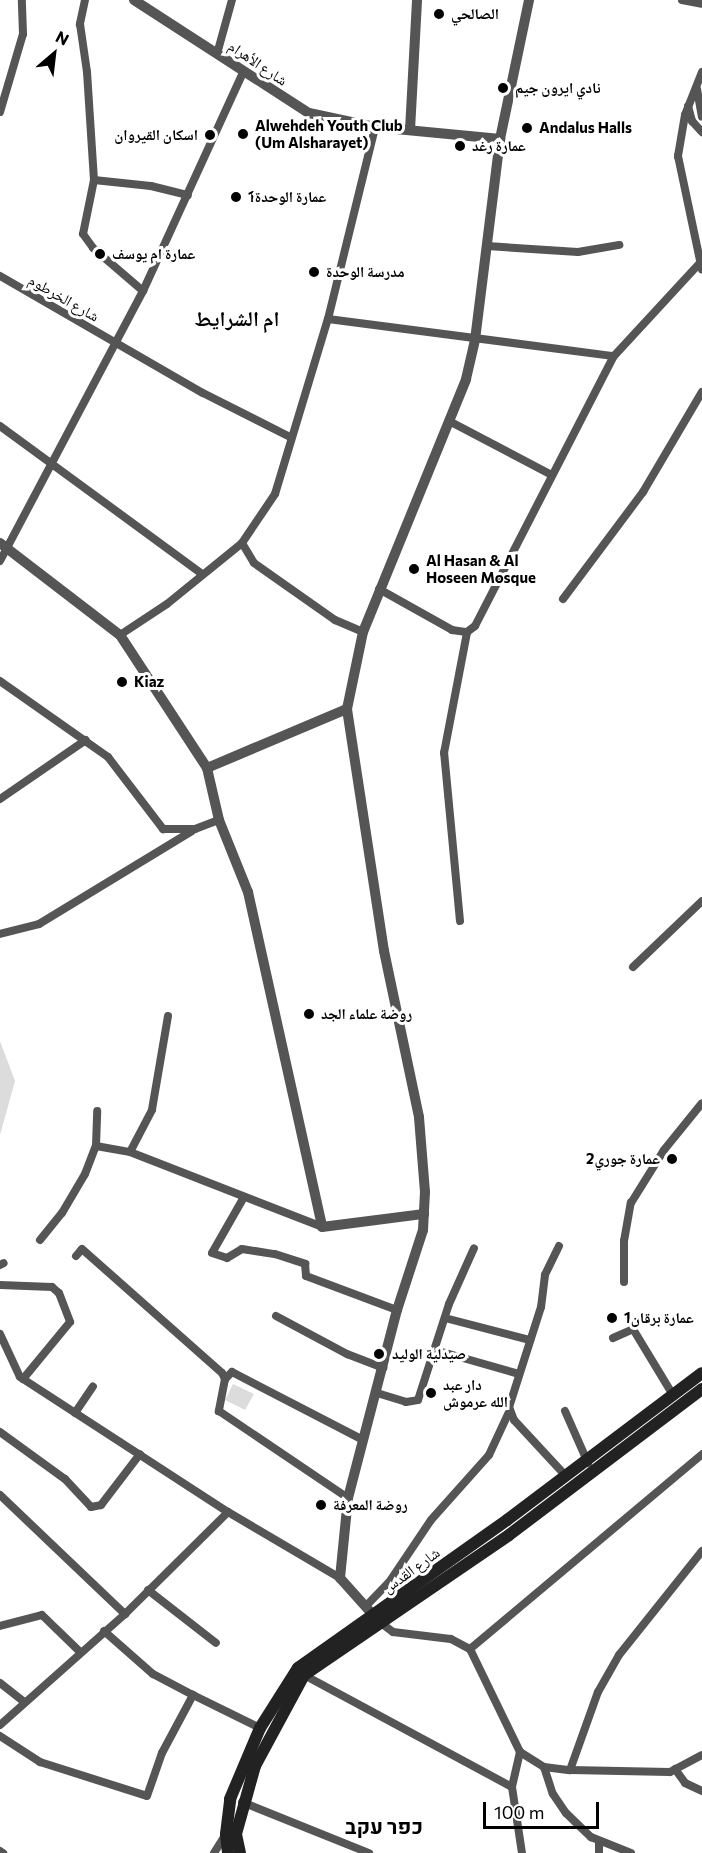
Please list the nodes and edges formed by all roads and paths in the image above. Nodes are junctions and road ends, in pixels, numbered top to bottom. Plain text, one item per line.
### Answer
1 (22, 0) edge
2 (85, 0) edge
3 (134, 0) edge
4 (232, 0) edge
5 (417, 0) edge
6 (529, 0) edge
7 (682, 0) edge
8 (148, 4) edge
9 (702, 4) edge
10 (217, 54) junction
11 (702, 72) edge
12 (243, 73) junction
13 (697, 82) junction
14 (688, 106) junction
15 (0, 112) edge
16 (702, 117) edge
17 (375, 127) junction
18 (699, 129) edge
19 (410, 130) junction
20 (680, 138) junction
21 (500, 139) junction
22 (94, 180) junction
23 (188, 195) junction
24 (619, 245) dead end
25 (487, 246) junction
26 (700, 267) edge
27 (0, 276) edge
28 (143, 291) junction
29 (328, 319) junction
30 (475, 340) junction
31 (115, 344) junction
32 (614, 356) junction
33 (702, 392) edge
34 (449, 421) junction
35 (0, 426) edge
36 (290, 437) junction
37 (49, 463) junction
38 (552, 475) junction
39 (242, 543) junction
40 (3, 545) edge
41 (0, 561) edge
42 (201, 574) junction
43 (379, 589) junction
44 (563, 599) dead end
45 (363, 632) junction
46 (467, 632) junction
47 (120, 635) junction
48 (0, 681) edge
49 (347, 709) junction
50 (86, 740) junction
51 (207, 768) junction
52 (0, 799) edge
53 (219, 820) junction
54 (195, 829) junction
55 (702, 901) edge
56 (460, 921) dead end
57 (0, 934) edge
58 (633, 967) dead end
59 (168, 1016) dead end
60 (702, 1103) edge
61 (97, 1111) dead end
62 (96, 1146) junction
63 (130, 1152) junction
64 (244, 1197) junction
65 (424, 1214) junction
66 (322, 1227) junction
67 (40, 1240) dead end
68 (560, 1246) dead end
69 (474, 1248) dead end
70 (76, 1256) dead end
71 (624, 1282) dead end
72 (0, 1285) edge
73 (397, 1310) junction
74 (276, 1317) dead end
75 (445, 1318) junction
76 (0, 1334) edge
77 (613, 1338) dead end
78 (530, 1340) junction
79 (435, 1350) junction
80 (383, 1368) junction
81 (702, 1373) edge
82 (519, 1374) junction
83 (225, 1378) junction
84 (23, 1379) junction
85 (93, 1386) dead end
86 (702, 1389) edge
87 (377, 1393) junction
88 (673, 1395) junction
89 (565, 1411) dead end
90 (509, 1412) junction
91 (75, 1413) junction
92 (0, 1432) edge
93 (363, 1440) junction
94 (140, 1454) junction
95 (702, 1454) edge
96 (586, 1460) junction
97 (594, 1471) junction
98 (566, 1475) junction
99 (0, 1495) edge
100 (348, 1498) junction
101 (228, 1512) junction
102 (702, 1551) edge
103 (340, 1578) junction
104 (148, 1590) junction
105 (125, 1614) junction
106 (374, 1616) junction
107 (1, 1624) edge
108 (104, 1631) junction
109 (216, 1643) dead end
110 (470, 1649) junction
111 (80, 1652) junction
112 (304, 1675) junction
113 (0, 1683) edge
114 (193, 1695) junction
115 (24, 1702) junction
116 (0, 1725) edge
117 (260, 1728) junction
118 (0, 1736) edge
119 (520, 1752) junction
120 (702, 1755) edge
121 (544, 1767) junction
122 (675, 1769) junction
123 (570, 1770) junction
124 (512, 1787) junction
125 (702, 1791) edge
126 (242, 1802) junction
127 (226, 1834) junction
128 (598, 1841) junction
129 (214, 1853) edge
130 (228, 1853) edge
131 (240, 1853) edge
132 (369, 1853) edge
133 (522, 1853) edge
134 (599, 1853) edge
135 (631, 1853) edge

1 - 15 street
2 - 22 street
3 - 8 street, شارع الأهرام
4 - 10 street
5 - 19 street
6 - 21 street
7 - 9 street
8 - 10 street, شارع الأهرام
10 - 12 street, شارع الأهرام
11 - 13 street
12 - 17 street, شارع الأهرام
12 - 23 street
13 - 14 street
13 - 16 street
14 - 18 street
14 - 20 street
17 - 19 street, شارع الأهرام
17 - 29 street
18 - 20 street
19 - 21 street, شارع الأهرام
20 - 26 street
21 - 25 street
22 - 23 street
22 - 28 street
23 - 28 street
24 - 25 street
25 - 30 street
26 - 32 street
27 - 31 street, شارع الخرطوم
28 - 31 street
29 - 30 street
29 - 36 street
30 - 32 street
30 - 34 street
31 - 36 street, شارع الخرطوم
31 - 37 street
32 - 38 street
33 - 44 street
34 - 38 street
34 - 43 street
35 - 37 street
36 - 39 street
37 - 40 street
37 - 42 street
38 - 46 street
39 - 42 street
39 - 45 street
40 - 41 street
40 - 47 street
42 - 47 street
43 - 45 street
43 - 46 street
45 - 49 street
46 - 56 street
47 - 51 street
48 - 50 street
49 - 51 street
49 - 65 street
50 - 52 street
50 - 54 street
51 - 53 street
53 - 54 street
53 - 66 street
54 - 57 street
55 - 58 street
59 - 63 street
60 - 71 street
61 - 62 street
62 - 63 street
62 - 67 street
63 - 64 street
64 - 66 street
64 - 73 street
65 - 66 street
65 - 73 street
68 - 78 street
69 - 75 street
70 - 83 street
72 - 84 street
73 - 80 street
74 - 80 street
75 - 78 street
75 - 79 street
76 - 84 street
77 - 88 street
78 - 82 street
79 - 82 street
79 - 87 street
80 - 87 street
81 - 88 main road, شارع القدس
82 - 90 street
83 - 93 street
83 - 100 street
84 - 91 street
85 - 91 street
86 - 97 main road, شارع القدس
87 - 93 street
88 - 96 main road, شارع القدس
89 - 96 street
90 - 98 street
90 - 106 street
91 - 94 street
92 - 94 street
93 - 100 street
94 - 101 street
95 - 110 street
96 - 97 street
96 - 98 main road, شارع القدس
97 - 106 main road, شارع القدس
98 - 106 main road, شارع القدس
99 - 105 street
100 - 103 street
101 - 103 street
101 - 104 street
102 - 123 street
103 - 106 street
104 - 105 street
104 - 109 street
105 - 108 street
106 - 110 street
106 - 112 main road, شارع القدس
106 - 117 main road, شارع القدس
107 - 111 street
108 - 111 street
108 - 114 street
110 - 119 street
111 - 115 street
112 - 124 street
112 - 126 main road, شارع القدس
113 - 115 street
114 - 117 street
114 - 118 street
115 - 116 street
117 - 127 main road, شارع القدس
119 - 121 street
119 - 124 street
120 - 122 street
121 - 123 street
121 - 128 street
122 - 123 street
122 - 125 street
124 - 133 street
126 - 131 main road, شارع القدس
126 - 132 street
127 - 129 street
127 - 130 main road, شارع القدس
128 - 134 street
128 - 135 street

